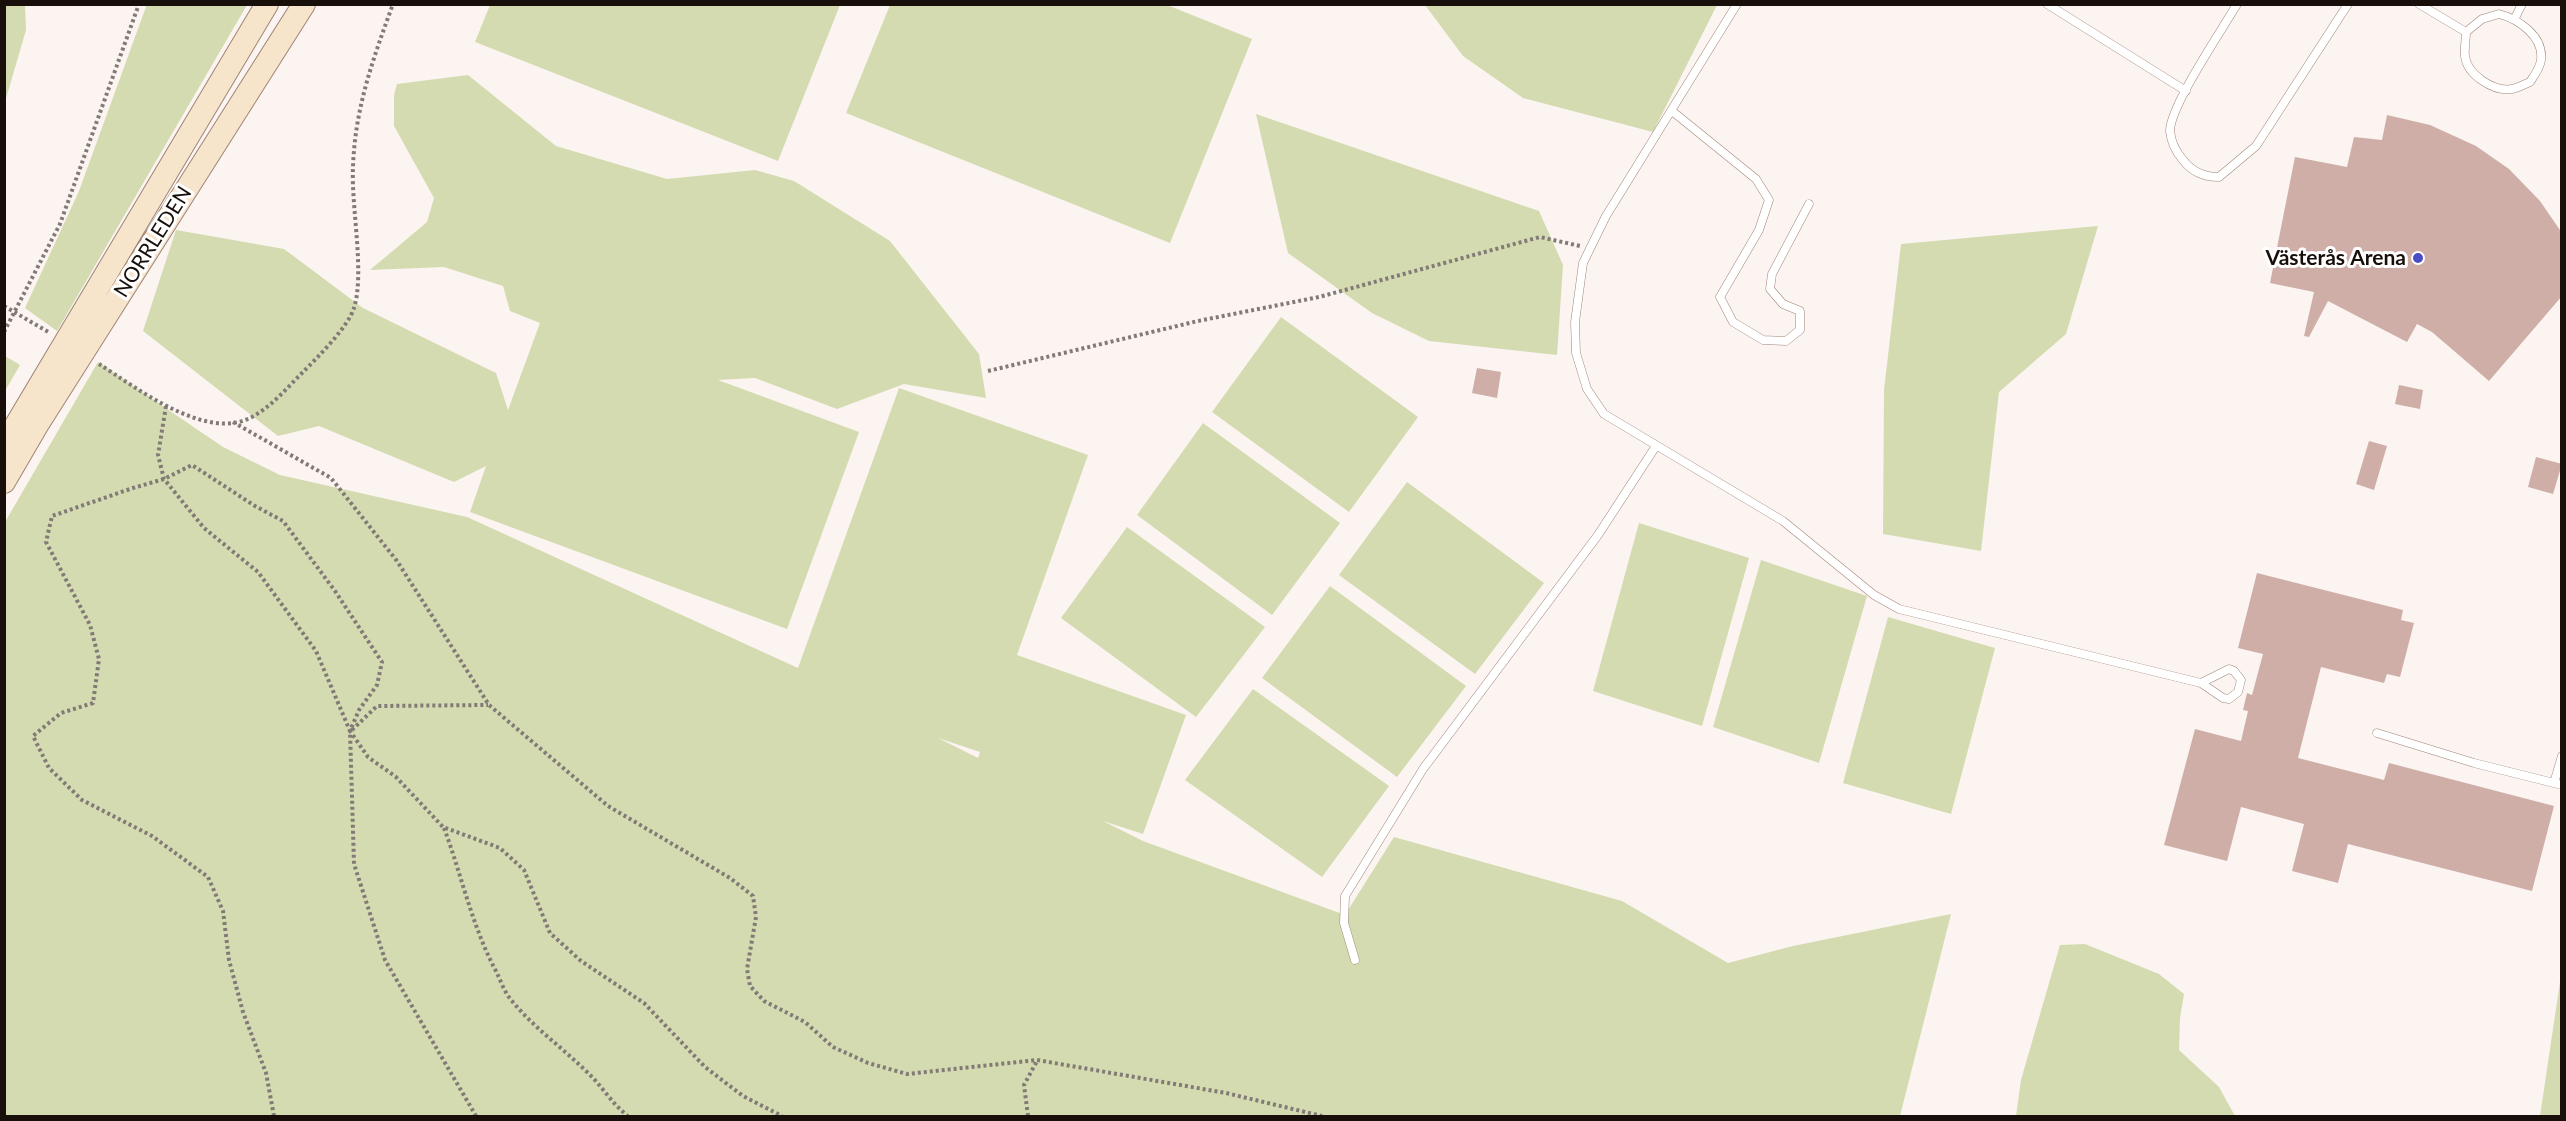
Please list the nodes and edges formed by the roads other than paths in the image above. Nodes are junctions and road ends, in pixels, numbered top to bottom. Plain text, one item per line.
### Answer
1 (267, 4) edge
2 (304, 4) edge
3 (1737, 4) edge
4 (2047, 4) edge
5 (2237, 4) edge
6 (2348, 4) edge
7 (2420, 4) edge
8 (2522, 4) edge
9 (2515, 18) junction
10 (2466, 32) junction
11 (2186, 91) junction
12 (1672, 111) junction
13 (1809, 204) dead end
14 (4, 445) edge
15 (1656, 446) junction
16 (4, 482) edge
17 (2201, 683) junction
18 (2377, 733) dead end
19 (2562, 756) edge
20 (2558, 784) edge
21 (1355, 960) dead end

1 - 14 main road, NORRLEDEN
2 - 16 main road, NORRLEDEN
3 - 12 lane
4 - 11 lane
5 - 11 lane
6 - 11 lane
7 - 10 lane
8 - 9 lane
9 - 10 lane
9 - 10 lane
12 - 13 lane
12 - 15 lane
15 - 17 lane
15 - 21 lane
17 - 17 lane
18 - 20 lane
19 - 20 lane

